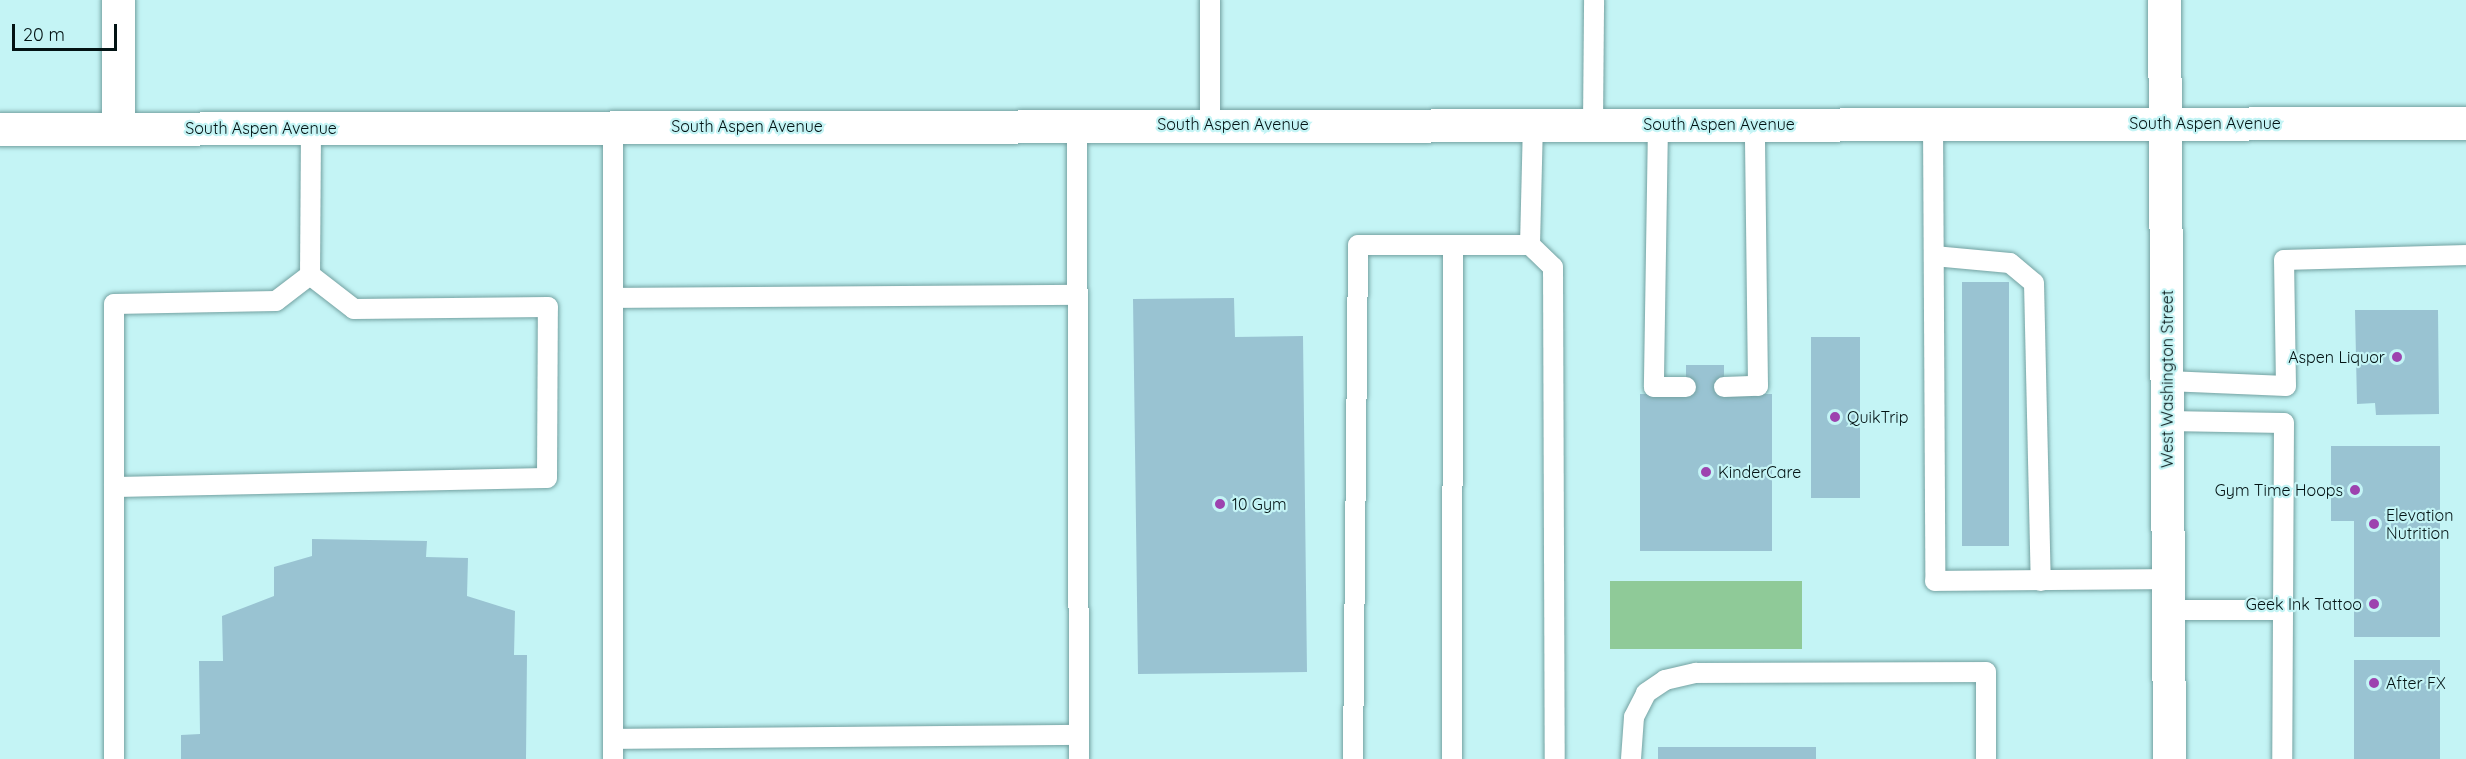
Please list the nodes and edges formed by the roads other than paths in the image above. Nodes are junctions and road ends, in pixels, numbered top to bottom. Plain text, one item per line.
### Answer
1 (118, 0) edge
2 (1210, 0) edge
3 (1594, 0) edge
4 (2164, 0) edge
5 (1933, 123) junction
6 (2166, 123) junction
7 (2466, 123) edge
8 (1077, 124) junction
9 (1210, 124) junction
10 (1533, 124) junction
11 (1593, 124) junction
12 (1658, 124) junction
13 (1755, 124) junction
14 (612, 127) junction
15 (118, 128) junction
16 (0, 129) edge
17 (311, 129) junction
18 (1453, 245) junction
19 (1530, 245) junction
20 (2466, 255) edge
21 (1934, 256) junction
22 (310, 274) junction
23 (1077, 295) junction
24 (612, 298) junction
25 (2167, 381) junction
26 (1686, 387) dead end
27 (1724, 387) dead end
28 (2167, 421) junction
29 (114, 487) junction
30 (2041, 581) junction
31 (2168, 594) junction
32 (2283, 610) junction
33 (1079, 735) junction
34 (612, 739) junction
35 (114, 759) edge
36 (612, 759) edge
37 (1079, 759) edge
38 (1353, 759) edge
39 (1452, 759) edge
40 (1555, 759) edge
41 (1631, 759) edge
42 (1986, 759) edge
43 (2169, 759) edge
44 (2282, 759) edge

1 - 15 main road
2 - 9 lane
3 - 11 lane
4 - 6 main road, West Washington Street
5 - 6 main road, South Aspen Avenue
5 - 13 main road, South Aspen Avenue
5 - 21 lane
6 - 7 main road, South Aspen Avenue
6 - 25 main road, West Washington Street
8 - 9 main road, South Aspen Avenue
8 - 14 main road, South Aspen Avenue
8 - 23 lane
9 - 10 main road, South Aspen Avenue
10 - 11 main road, South Aspen Avenue
10 - 19 lane
11 - 12 main road, South Aspen Avenue
12 - 13 main road, South Aspen Avenue
12 - 26 lane
13 - 27 lane
14 - 17 main road, South Aspen Avenue
14 - 24 lane
15 - 16 main road, South Aspen Avenue
15 - 17 main road, South Aspen Avenue
17 - 22 lane
18 - 19 lane
18 - 38 lane
18 - 39 lane
19 - 40 lane
20 - 25 lane
21 - 30 lane
21 - 30 lane
22 - 29 lane
22 - 29 lane
23 - 24 lane
23 - 33 lane
24 - 34 lane
25 - 28 main road, West Washington Street
28 - 31 main road, West Washington Street
28 - 32 lane
29 - 35 lane
30 - 31 lane
31 - 32 lane
31 - 43 main road, West Washington Street
32 - 44 lane
33 - 34 lane
33 - 37 lane
34 - 36 lane
41 - 42 lane

